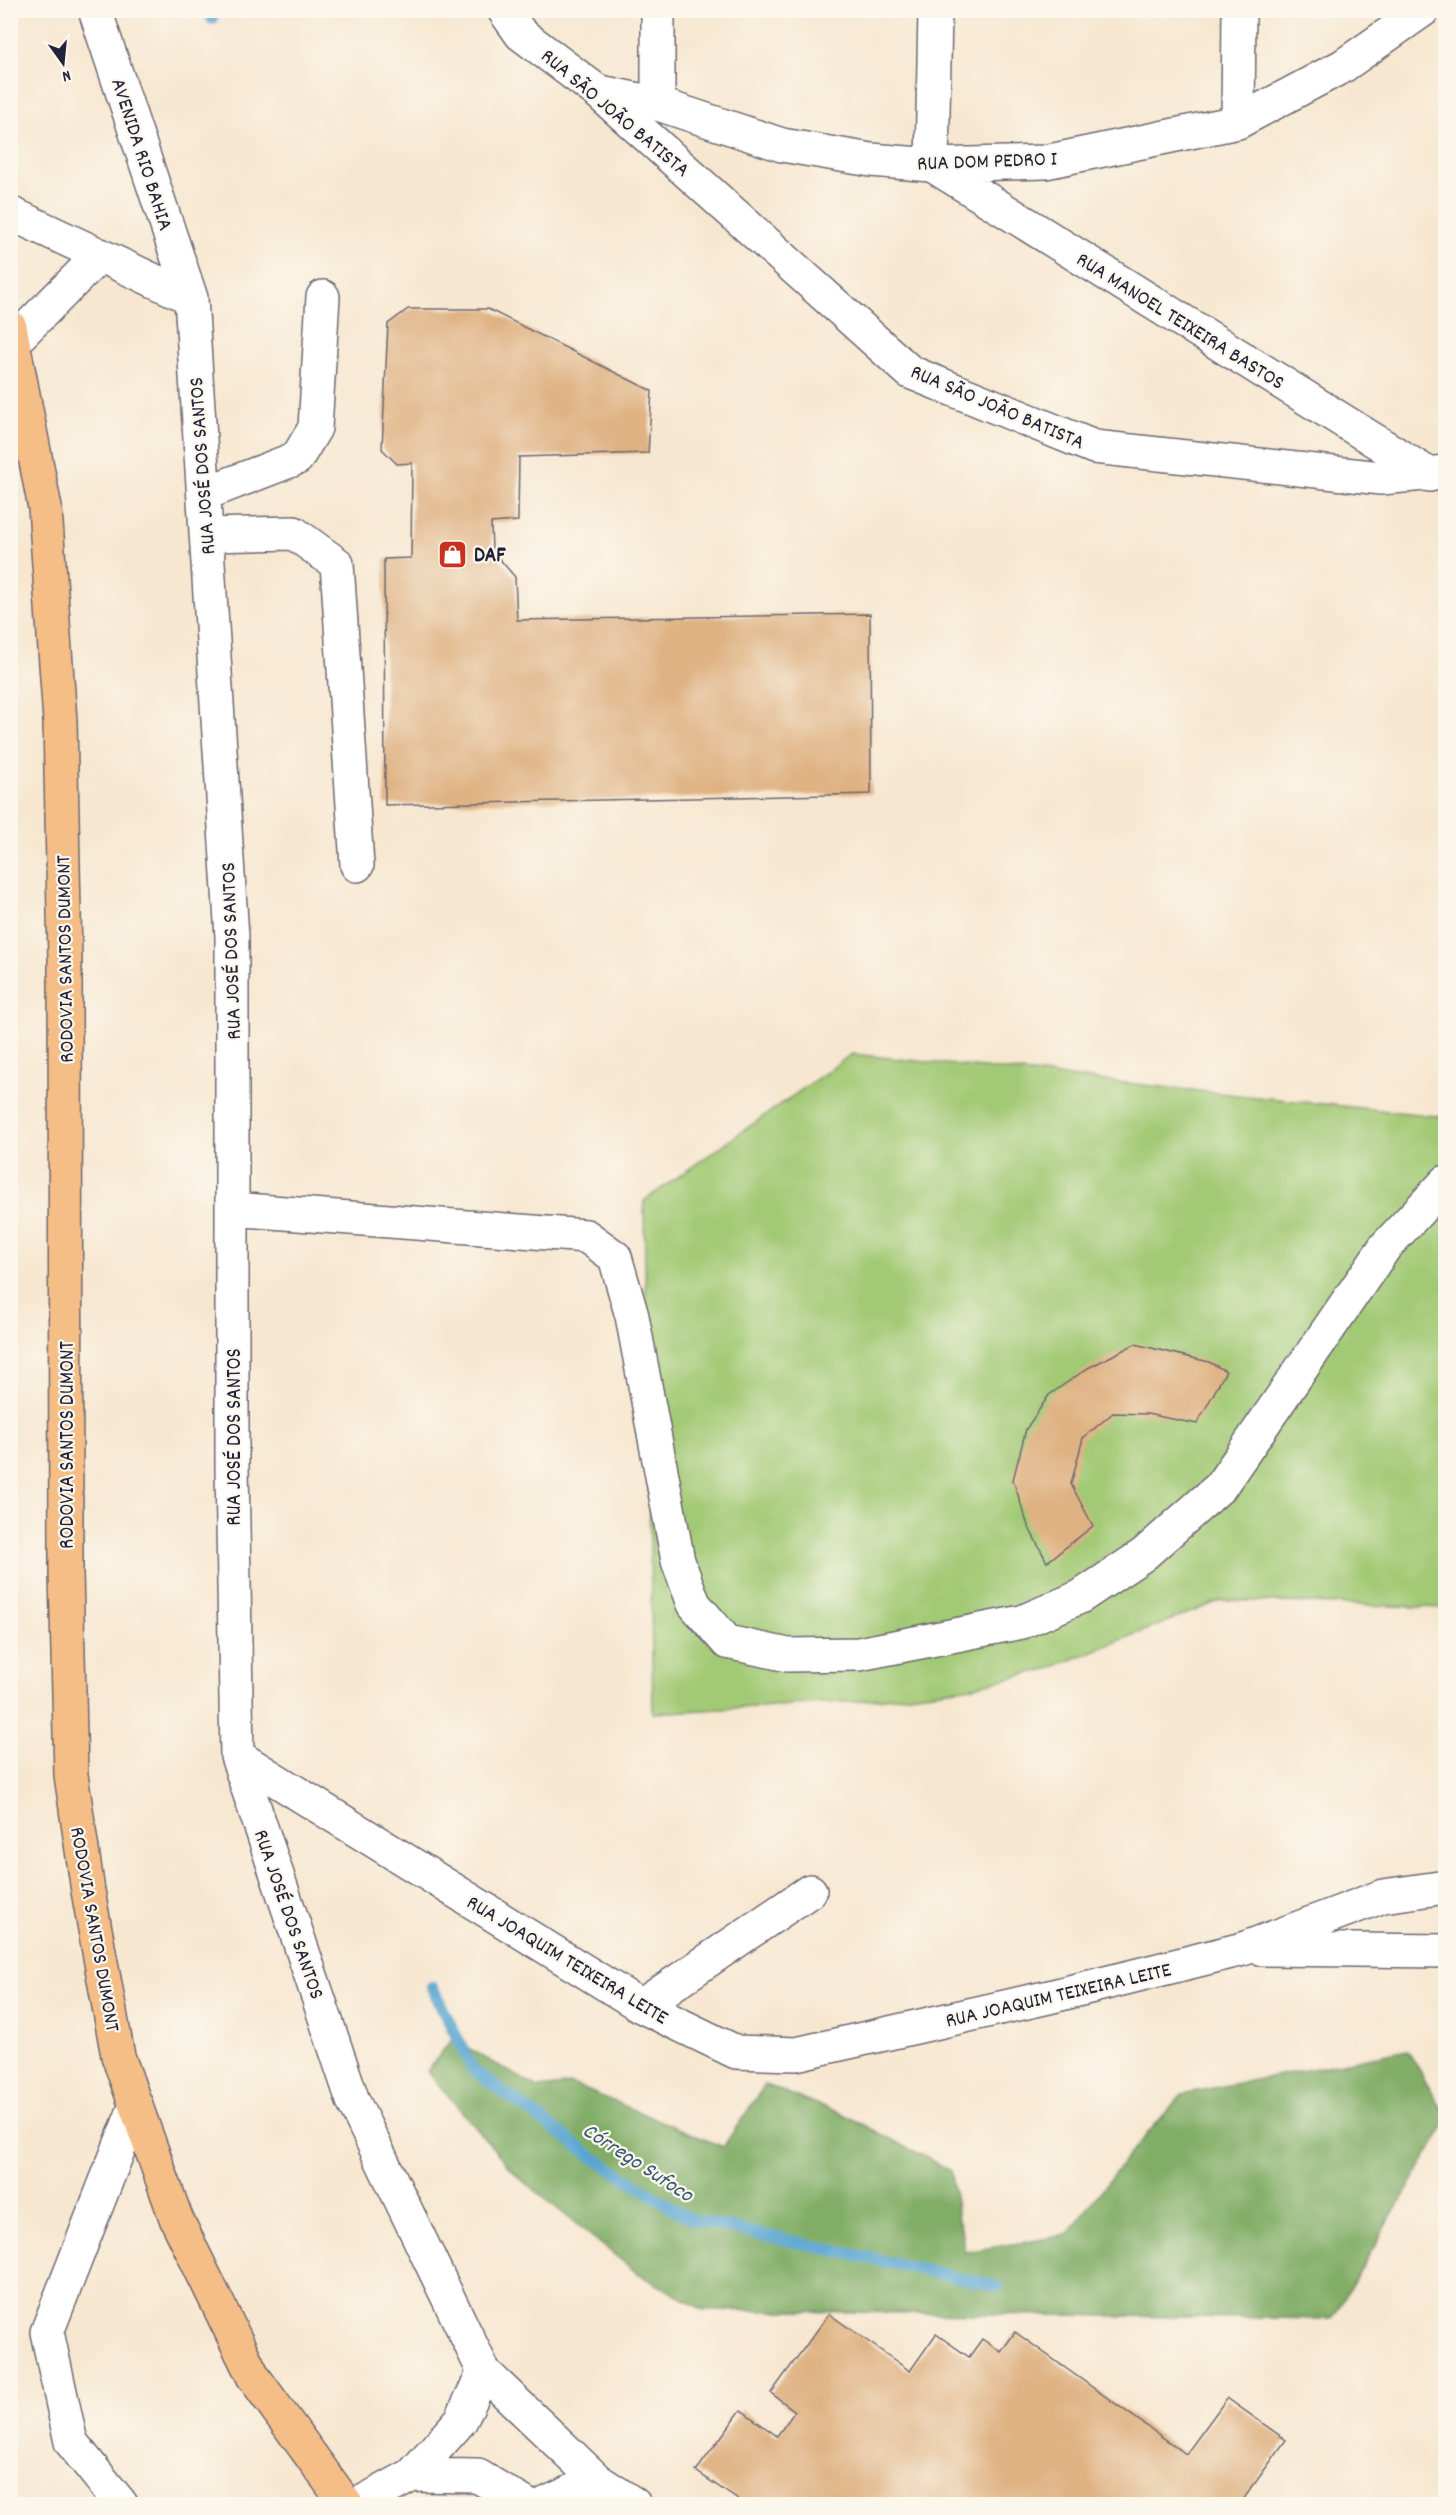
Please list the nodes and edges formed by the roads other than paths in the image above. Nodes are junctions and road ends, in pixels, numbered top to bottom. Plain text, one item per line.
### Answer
1 (95, 10) edge
2 (504, 10) edge
3 (658, 10) edge
4 (935, 10) edge
5 (1239, 10) edge
6 (1424, 10) edge
7 (598, 92) junction
8 (658, 104) junction
9 (1238, 122) junction
10 (932, 165) junction
11 (10, 213) edge
12 (100, 255) junction
13 (323, 297) dead end
14 (191, 298) junction
15 (12, 334) edge
16 (1438, 473) edge
17 (204, 494) junction
18 (206, 535) junction
19 (357, 865) dead end
20 (1446, 1182) edge
21 (232, 1209) junction
22 (237, 1756) junction
23 (1446, 1887) edge
24 (810, 1892) dead end
25 (1243, 1949) junction
26 (1446, 1951) edge
27 (641, 2006) junction
28 (136, 2105) junction
29 (484, 2372) junction
30 (412, 2475) junction
31 (597, 2480) junction
32 (121, 2505) edge
33 (346, 2505) edge
34 (359, 2505) edge
35 (525, 2505) edge
36 (546, 2505) edge
37 (634, 2505) edge

1 - 14 street, AVENIDA RIO BAHIA
2 - 7 street, RUA SÃO JOÃO BATISTA
3 - 8 street
4 - 10 street
5 - 9 street
6 - 9 street, RUA DOM PEDRO I
7 - 8 street, RUA DOM PEDRO I
7 - 16 street, RUA SÃO JOÃO BATISTA
8 - 10 street, RUA DOM PEDRO I
9 - 10 street, RUA DOM PEDRO I
10 - 16 street, RUA MANOEL TEIXEIRA BASTOS
11 - 12 street
12 - 14 street
12 - 15 street
13 - 17 street
14 - 17 street, RUA JOSÉ DOS SANTOS
15 - 28 highway, RODOVIA SANTOS DUMONT
17 - 18 street, RUA JOSÉ DOS SANTOS
18 - 19 street
18 - 21 street, RUA JOSÉ DOS SANTOS
20 - 21 street
21 - 22 street, RUA JOSÉ DOS SANTOS
22 - 27 street, RUA JOAQUIM TEIXEIRA LEITE
22 - 29 street, RUA JOSÉ DOS SANTOS
23 - 25 street
24 - 27 street
25 - 26 street
25 - 27 street, RUA JOAQUIM TEIXEIRA LEITE
28 - 32 street
28 - 33 highway, RODOVIA SANTOS DUMONT
29 - 30 street
29 - 31 street, RUA JOSÉ DOS SANTOS
30 - 34 street
30 - 35 street
31 - 36 street
31 - 37 street, RUA JOSÉ DOS SANTOS

